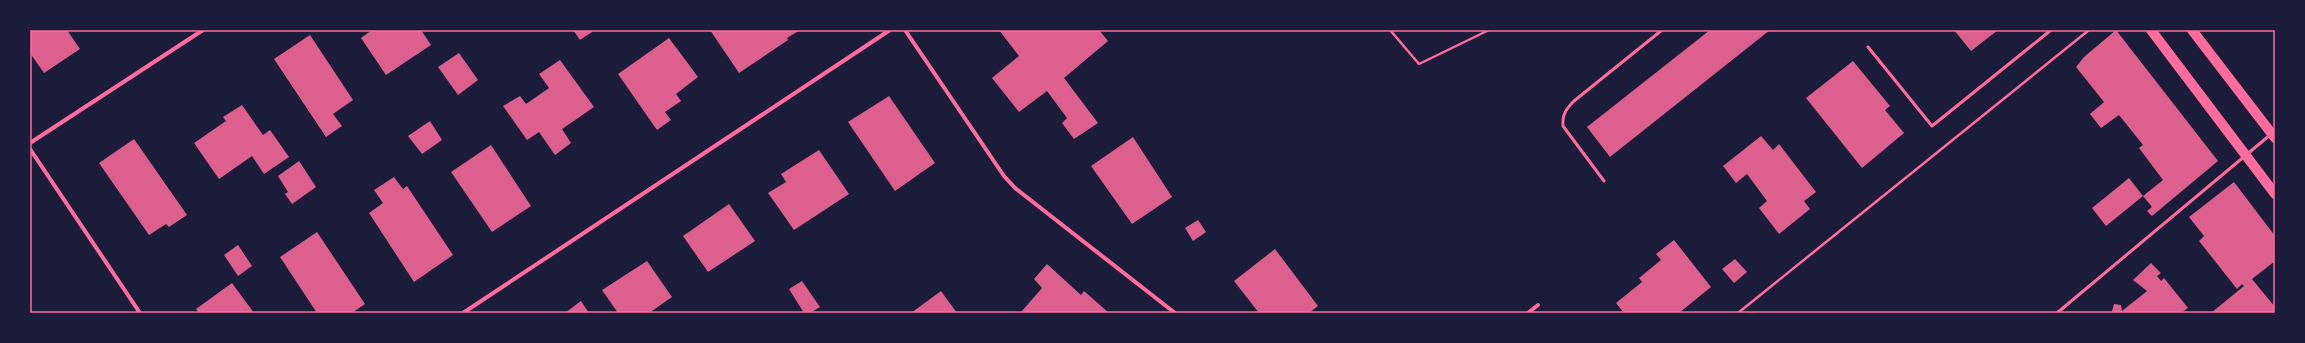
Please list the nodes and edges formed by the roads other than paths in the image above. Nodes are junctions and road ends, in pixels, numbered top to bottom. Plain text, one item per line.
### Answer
1 (203, 30) edge
2 (890, 30) edge
3 (906, 30) edge
4 (1662, 30) edge
5 (2051, 30) edge
6 (2151, 30) edge
7 (2192, 30) edge
8 (1868, 47) dead end
9 (2273, 136) edge
10 (30, 143) edge
11 (30, 149) edge
12 (2245, 155) junction
13 (1604, 181) dead end
14 (2275, 194) edge
15 (1538, 305) dead end
16 (140, 313) edge
17 (463, 313) edge
18 (1175, 313) edge
19 (1528, 313) edge
20 (2057, 313) edge

1 - 10 street
2 - 17 street
3 - 18 street
4 - 13 lane
5 - 8 lane
6 - 12 main road
7 - 9 main road
9 - 12 lane
11 - 16 street
12 - 14 main road
12 - 20 lane
15 - 19 street

